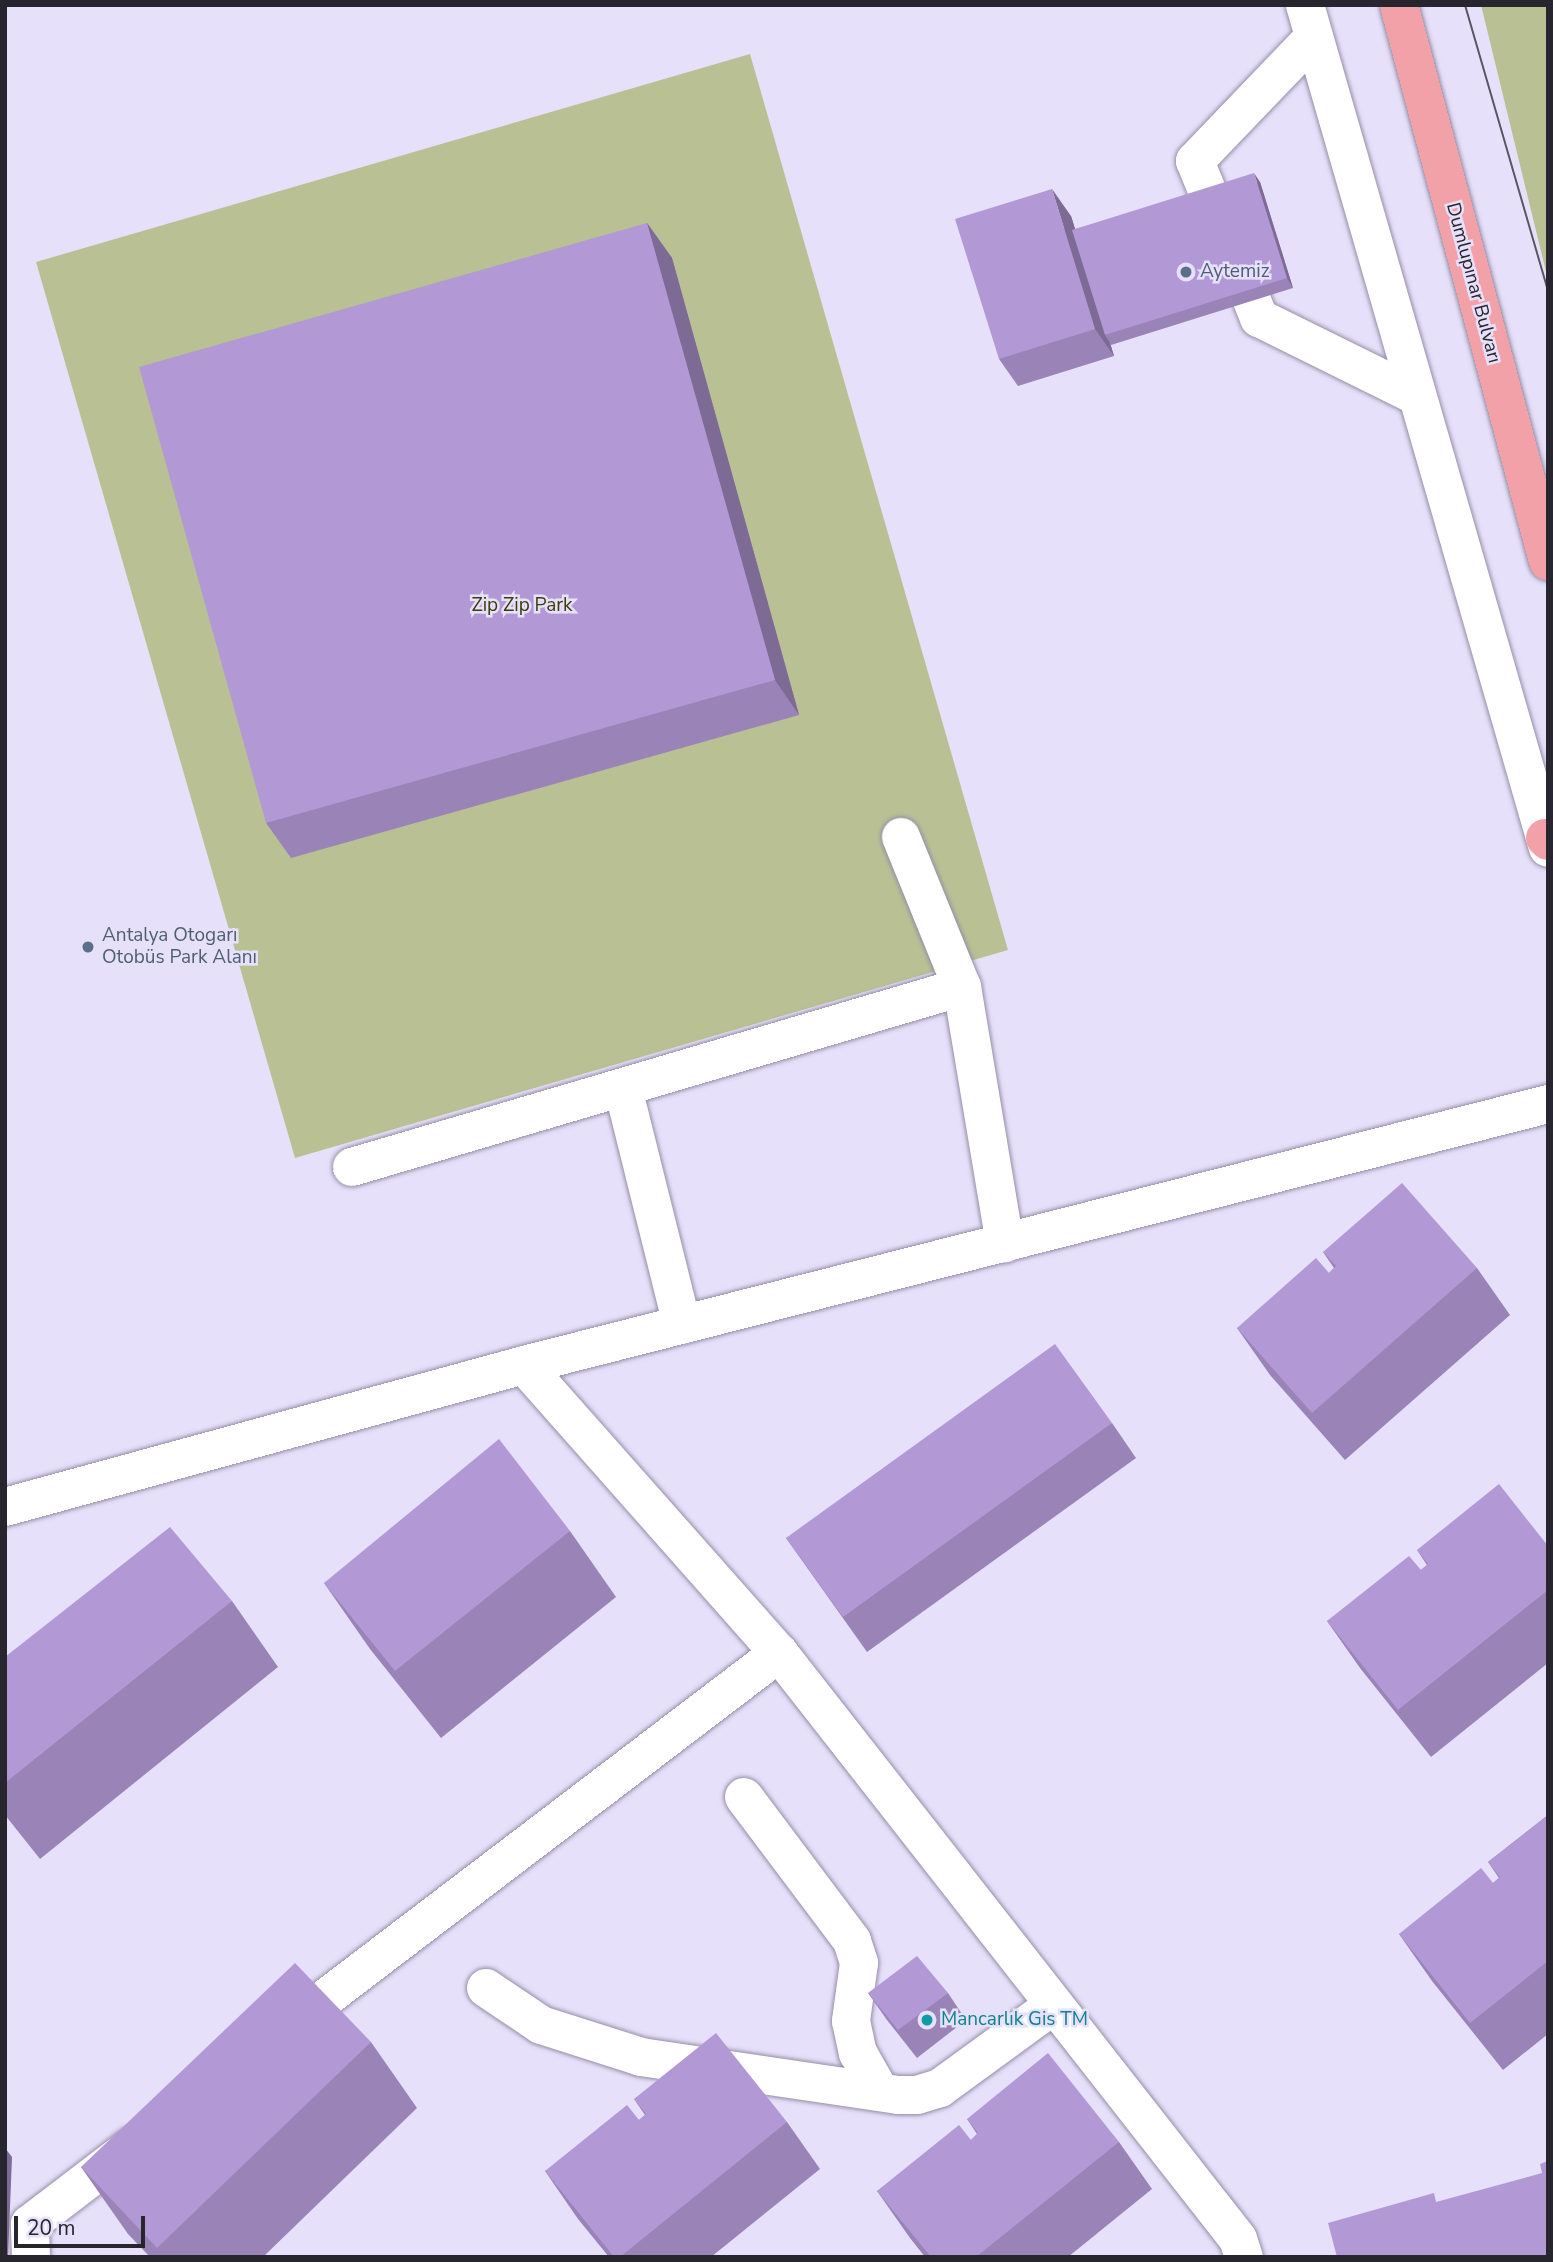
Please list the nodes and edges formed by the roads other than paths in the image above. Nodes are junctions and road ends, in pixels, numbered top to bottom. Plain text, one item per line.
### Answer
1 (1399, 5) edge
2 (1310, 21) edge
3 (1417, 396) junction
4 (1548, 561) edge
5 (901, 837) dead end
6 (1547, 843) edge
7 (962, 987) junction
8 (623, 1087) junction
9 (1548, 1104) edge
10 (352, 1167) dead end
11 (1005, 1242) junction
12 (682, 1325) junction
13 (524, 1365) junction
14 (5, 1507) edge
15 (779, 1653) junction
16 (744, 1797) dead end
17 (486, 1988) dead end
18 (1054, 2005) junction
19 (261, 2048) edge
20 (879, 2090) junction
21 (162, 2123) edge
22 (32, 2257) edge
23 (1244, 2257) edge

1 - 4 highway, Dumlupınar Bulvarı
2 - 3 street
2 - 3 street
3 - 6 street
5 - 7 street
7 - 8 street
7 - 11 street
8 - 10 street
8 - 12 street
9 - 11 street
11 - 12 street
12 - 13 street
13 - 14 street
13 - 15 street
15 - 18 street
15 - 19 street
16 - 20 street
17 - 20 street
18 - 20 street
18 - 23 street
21 - 22 street

